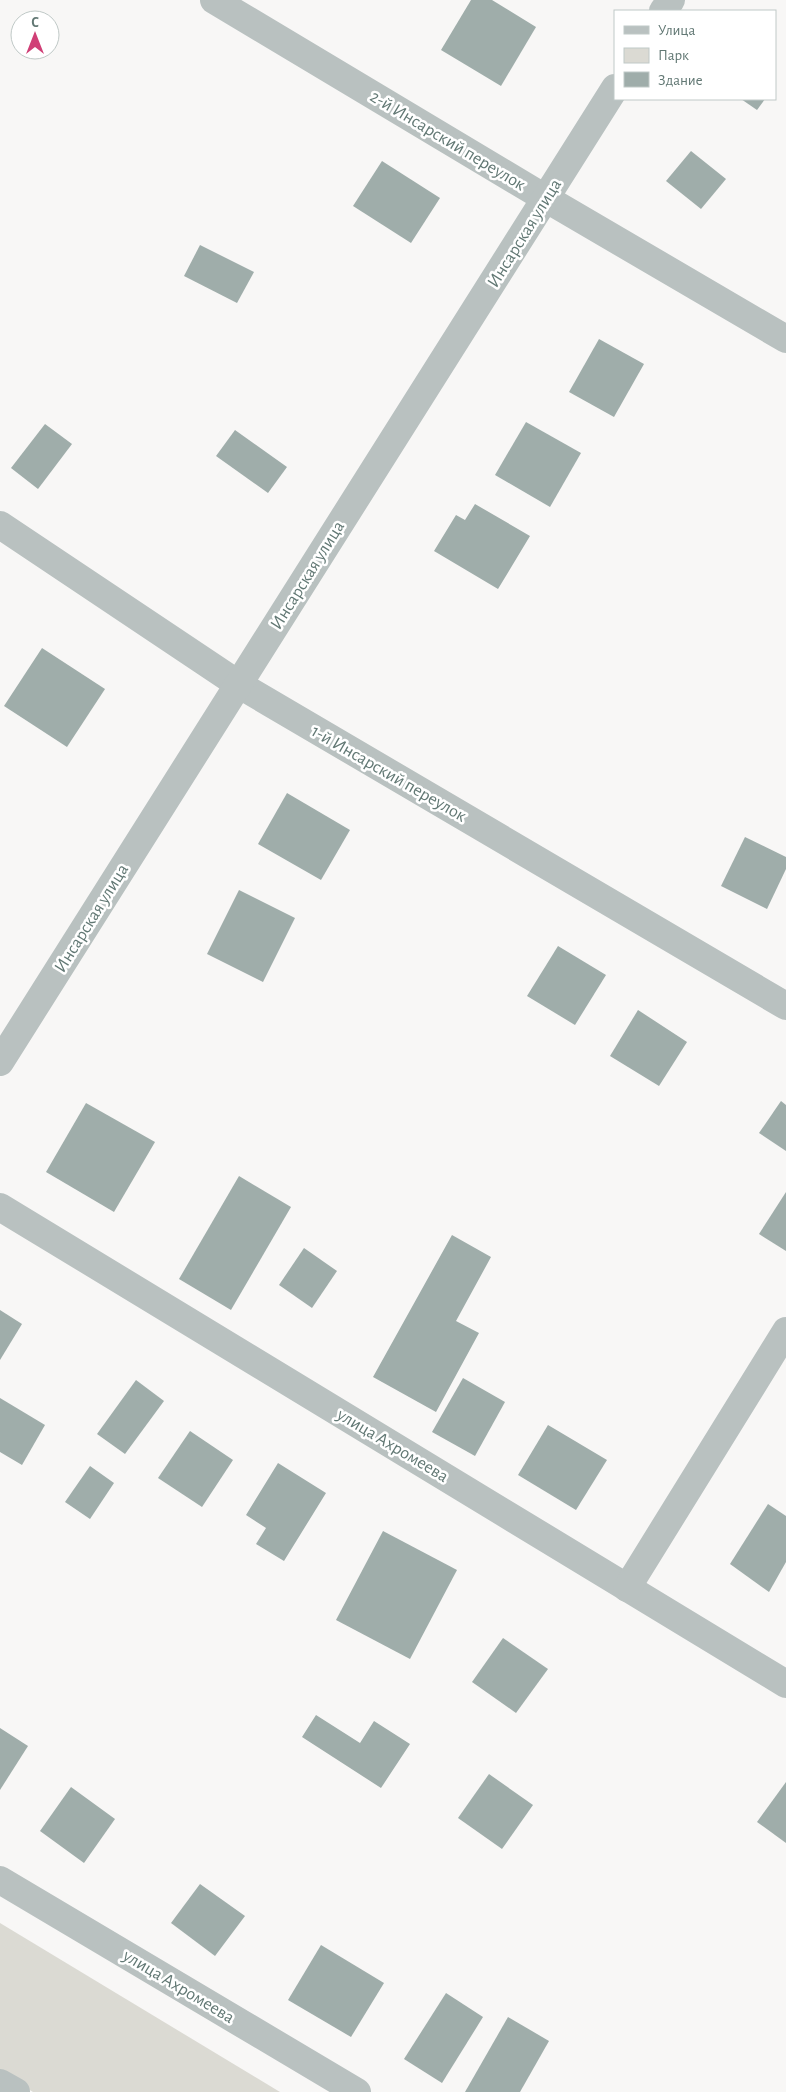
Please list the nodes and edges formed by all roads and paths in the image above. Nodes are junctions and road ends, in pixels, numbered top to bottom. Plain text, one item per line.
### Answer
1 (214, 0) edge
2 (614, 90) edge
3 (545, 198) junction
4 (786, 339) edge
5 (0, 525) edge
6 (238, 684) junction
7 (786, 1006) edge
8 (0, 1062) edge
9 (0, 1207) edge
10 (786, 1331) edge
11 (627, 1588) junction
12 (786, 1684) edge
13 (0, 1880) edge
14 (0, 2083) edge
15 (16, 2092) edge
16 (357, 2092) edge

1 - 3 street, 2-й Инсарский переулок
2 - 3 street, Инсарская улица
3 - 4 street, 2-й Инсарский переулок
3 - 6 street, Инсарская улица
5 - 6 street, 1-й Инсарский переулок
6 - 7 street, 1-й Инсарский переулок
6 - 8 street, Инсарская улица
9 - 11 street, улица Ахромеева
10 - 11 street
11 - 12 street, улица Ахромеева
13 - 16 street, улица Ахромеева
14 - 15 street

